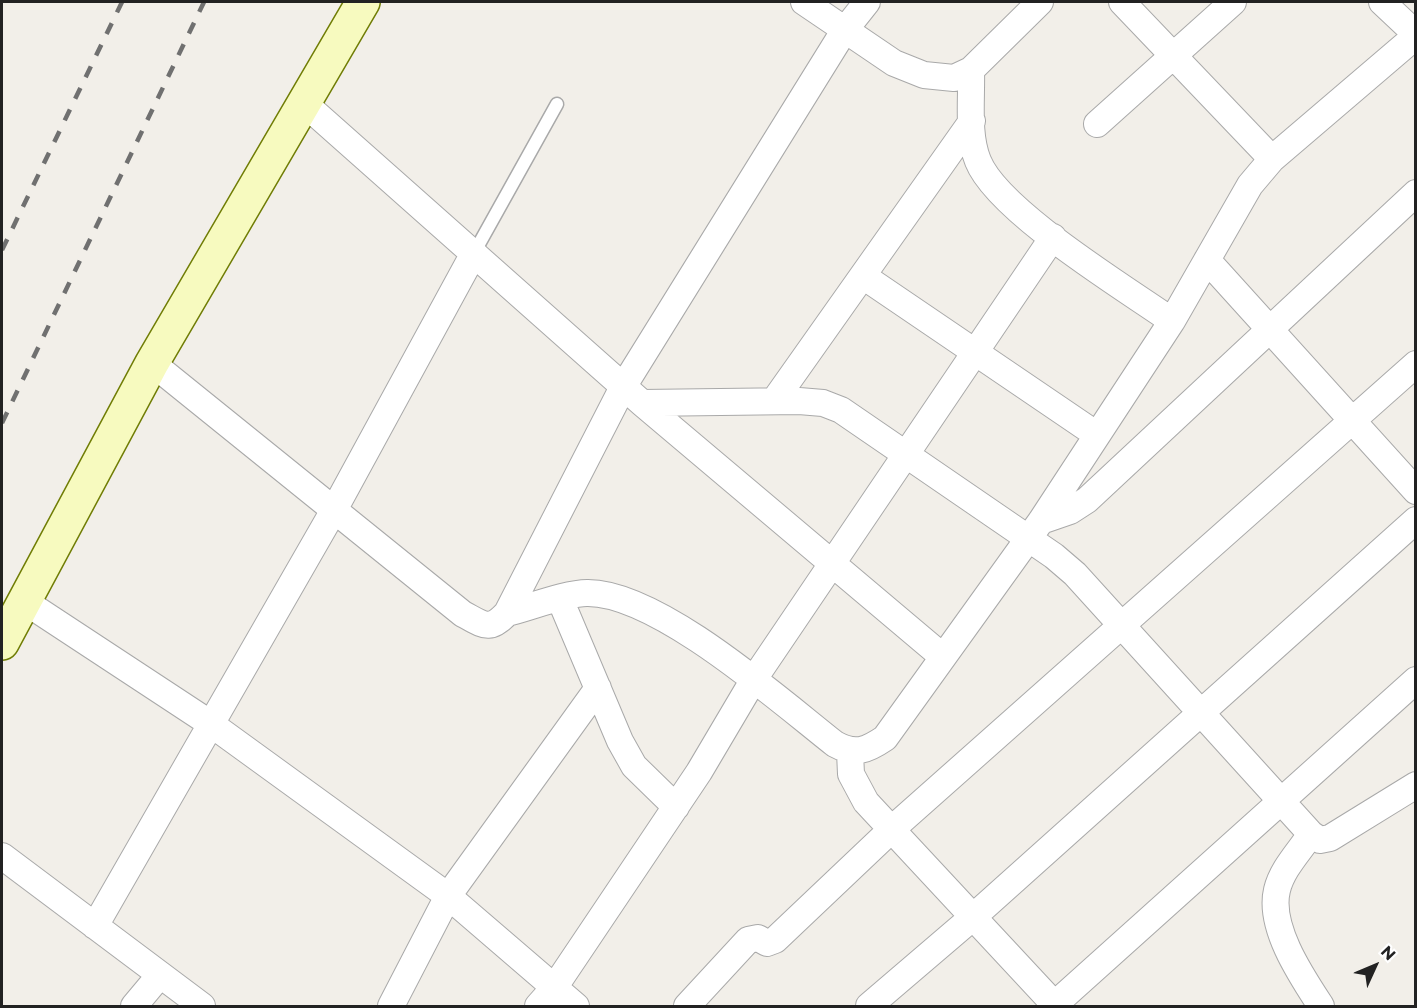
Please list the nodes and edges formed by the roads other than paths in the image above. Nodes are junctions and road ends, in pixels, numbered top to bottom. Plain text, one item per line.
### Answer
1 (363, 2) edge
2 (804, 2) edge
3 (867, 2) edge
4 (1040, 2) edge
5 (1122, 2) edge
6 (1233, 2) edge
7 (1382, 2) edge
8 (844, 31) junction
9 (1416, 35) edge
10 (1174, 57) junction
11 (971, 70) junction
12 (304, 104) junction
13 (557, 104) dead end
14 (972, 121) junction
15 (1097, 124) dead end
16 (1272, 159) junction
17 (1416, 193) edge
18 (1053, 237) junction
19 (474, 254) junction
20 (1207, 260) junction
21 (862, 276) junction
22 (1172, 321) junction
23 (1269, 329) junction
24 (975, 352) junction
25 (152, 363) junction
26 (1416, 364) edge
27 (632, 395) junction
28 (774, 401) junction
29 (1352, 420) junction
30 (1097, 435) junction
31 (906, 454) junction
32 (1416, 490) edge
33 (334, 510) junction
34 (1416, 520) edge
35 (1035, 530) junction
36 (831, 564) junction
37 (560, 599) junction
38 (24, 601) junction
39 (507, 613) junction
40 (1122, 626) junction
41 (2, 644) edge
42 (943, 657) junction
43 (754, 679) junction
44 (1416, 680) edge
45 (598, 688) junction
46 (1201, 713) junction
47 (211, 724) junction
48 (850, 752) junction
49 (1416, 785) edge
50 (1281, 802) junction
51 (676, 807) junction
52 (892, 829) junction
53 (1311, 834) junction
54 (2, 856) edge
55 (448, 896) junction
56 (973, 917) junction
57 (95, 926) junction
58 (160, 975) junction
59 (546, 997) edge
60 (134, 1006) edge
61 (202, 1006) edge
62 (391, 1006) edge
63 (576, 1006) edge
64 (687, 1006) edge
65 (869, 1006) edge
66 (1054, 1006) edge
67 (1321, 1006) edge

1 - 12 main road
2 - 8 street
3 - 8 street
4 - 11 street
5 - 10 street
6 - 10 street
7 - 9 street
8 - 11 street
8 - 27 street
9 - 16 street
10 - 15 street
10 - 16 street
11 - 14 street
12 - 19 street
12 - 25 main road
13 - 19 lane
14 - 18 street
14 - 21 street
16 - 20 street
17 - 23 street
18 - 22 street
18 - 24 street
19 - 27 street
19 - 33 street
20 - 22 street
20 - 23 street
21 - 24 street
21 - 28 street
22 - 30 street
23 - 29 street
23 - 35 street
24 - 30 street
24 - 31 street
25 - 33 street
25 - 38 main road
26 - 29 street
27 - 28 street
27 - 36 street
27 - 39 street
28 - 31 street
29 - 32 street
29 - 40 street
30 - 35 street
31 - 35 street
31 - 36 street
33 - 39 street
33 - 47 street
34 - 46 street
35 - 40 street
35 - 42 street
36 - 42 street
36 - 43 street
37 - 39 street
37 - 43 street
37 - 45 street
38 - 41 main road
38 - 47 street
40 - 46 street
40 - 52 street
42 - 48 street
43 - 48 street
43 - 51 street
44 - 50 street
45 - 51 street
45 - 55 street
46 - 50 street
46 - 56 street
47 - 55 street
47 - 57 street
48 - 52 street
49 - 53 street
50 - 53 street
50 - 66 street
51 - 59 street
52 - 56 street
52 - 64 street
53 - 67 street
54 - 57 street
55 - 59 street
55 - 62 street
56 - 65 street
56 - 66 street
57 - 58 street
58 - 60 street
58 - 61 street
59 - 63 street

